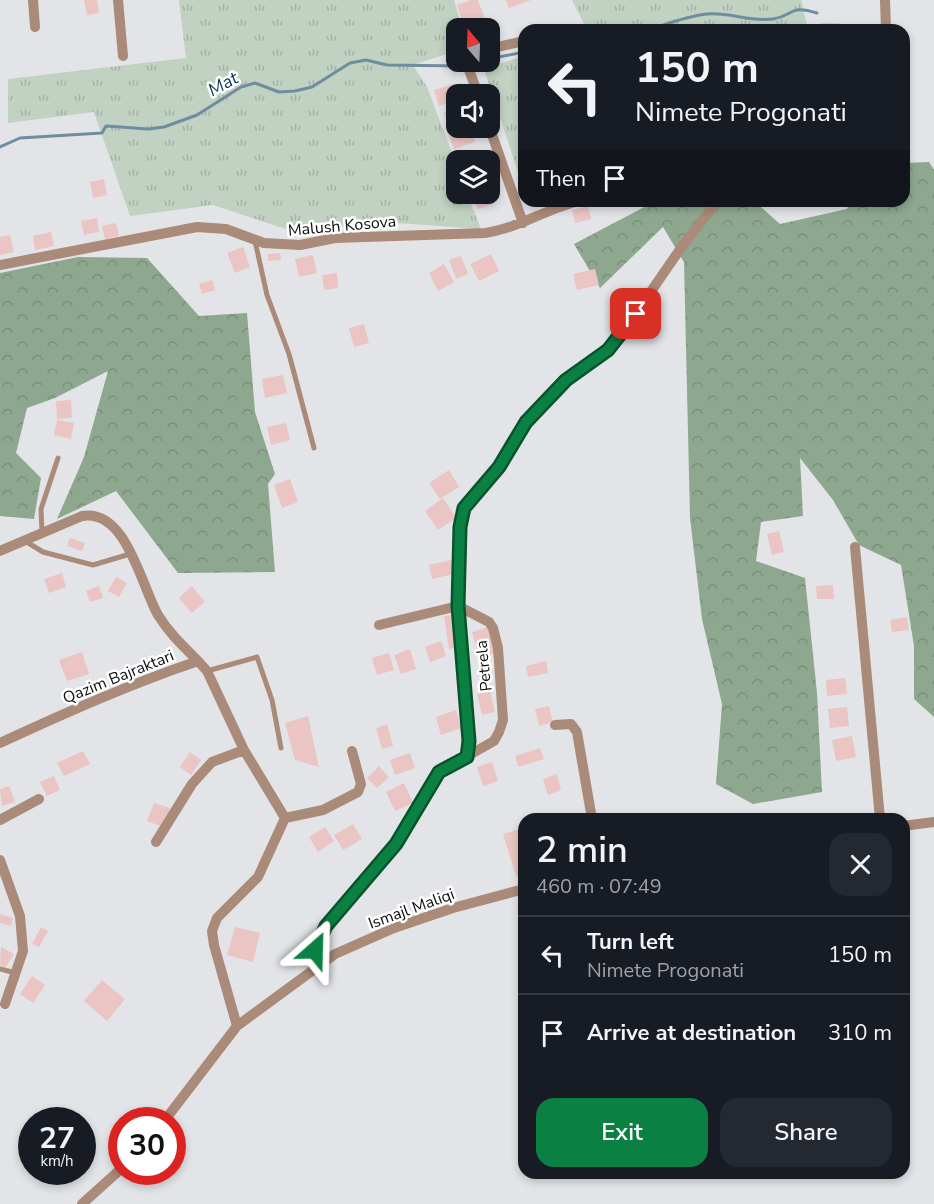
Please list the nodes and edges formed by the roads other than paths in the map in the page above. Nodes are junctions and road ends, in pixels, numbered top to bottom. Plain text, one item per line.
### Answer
1 (33, 0) edge
2 (118, 0) edge
3 (885, 5) edge
4 (886, 24) edge
5 (35, 27) dead end
6 (518, 42) edge
7 (500, 46) edge
8 (123, 56) dead end
9 (493, 138) edge
10 (559, 207) edge
11 (713, 207) edge
12 (523, 223) junction
13 (255, 239) junction
14 (0, 265) edge
15 (314, 448) dead end
16 (58, 459) dead end
17 (42, 532) junction
18 (23, 540) junction
19 (855, 547) dead end
20 (0, 551) edge
21 (130, 554) junction
22 (458, 606) junction
23 (379, 625) dead end
24 (198, 661) junction
25 (207, 671) junction
26 (555, 725) dead end
27 (0, 743) edge
28 (281, 748) dead end
29 (244, 750) junction
30 (352, 751) dead end
31 (467, 757) junction
32 (39, 799) dead end
33 (591, 813) edge
34 (879, 813) edge
35 (285, 818) junction
36 (0, 820) edge
37 (934, 822) edge
38 (910, 825) edge
39 (156, 842) dead end
40 (0, 860) edge
41 (518, 891) edge
42 (316, 967) junction
43 (0, 969) edge
44 (16, 973) junction
45 (5, 1004) dead end
46 (237, 1026) junction
47 (175, 1107) edge
48 (108, 1181) edge
49 (82, 1204) edge

1 - 5 street
2 - 8 street
3 - 4 street
6 - 7 street
9 - 12 street
10 - 12 street, Malush Kosova
11 - 22 street
12 - 13 street, Malush Kosova
13 - 14 street, Malush Kosova
13 - 15 lane
16 - 17 lane
17 - 18 street
17 - 21 street
18 - 20 street
18 - 21 lane
19 - 34 street
21 - 24 street
22 - 23 street
22 - 31 street
22 - 31 street, Petrela
24 - 25 street, Qazim Bajraktari
24 - 27 street, Qazim Bajraktari
25 - 28 lane
25 - 29 street, Qazim Bajraktari
26 - 33 street
29 - 35 street, Qazim Bajraktari
29 - 39 street
30 - 35 street
31 - 42 street
32 - 36 street
35 - 46 street
37 - 38 street
40 - 44 street
41 - 42 street, Ismajl Maliqi
42 - 46 street, Ismajl Maliqi
43 - 44 lane
44 - 45 street
46 - 47 street, Ismajl Maliqi
48 - 49 street

